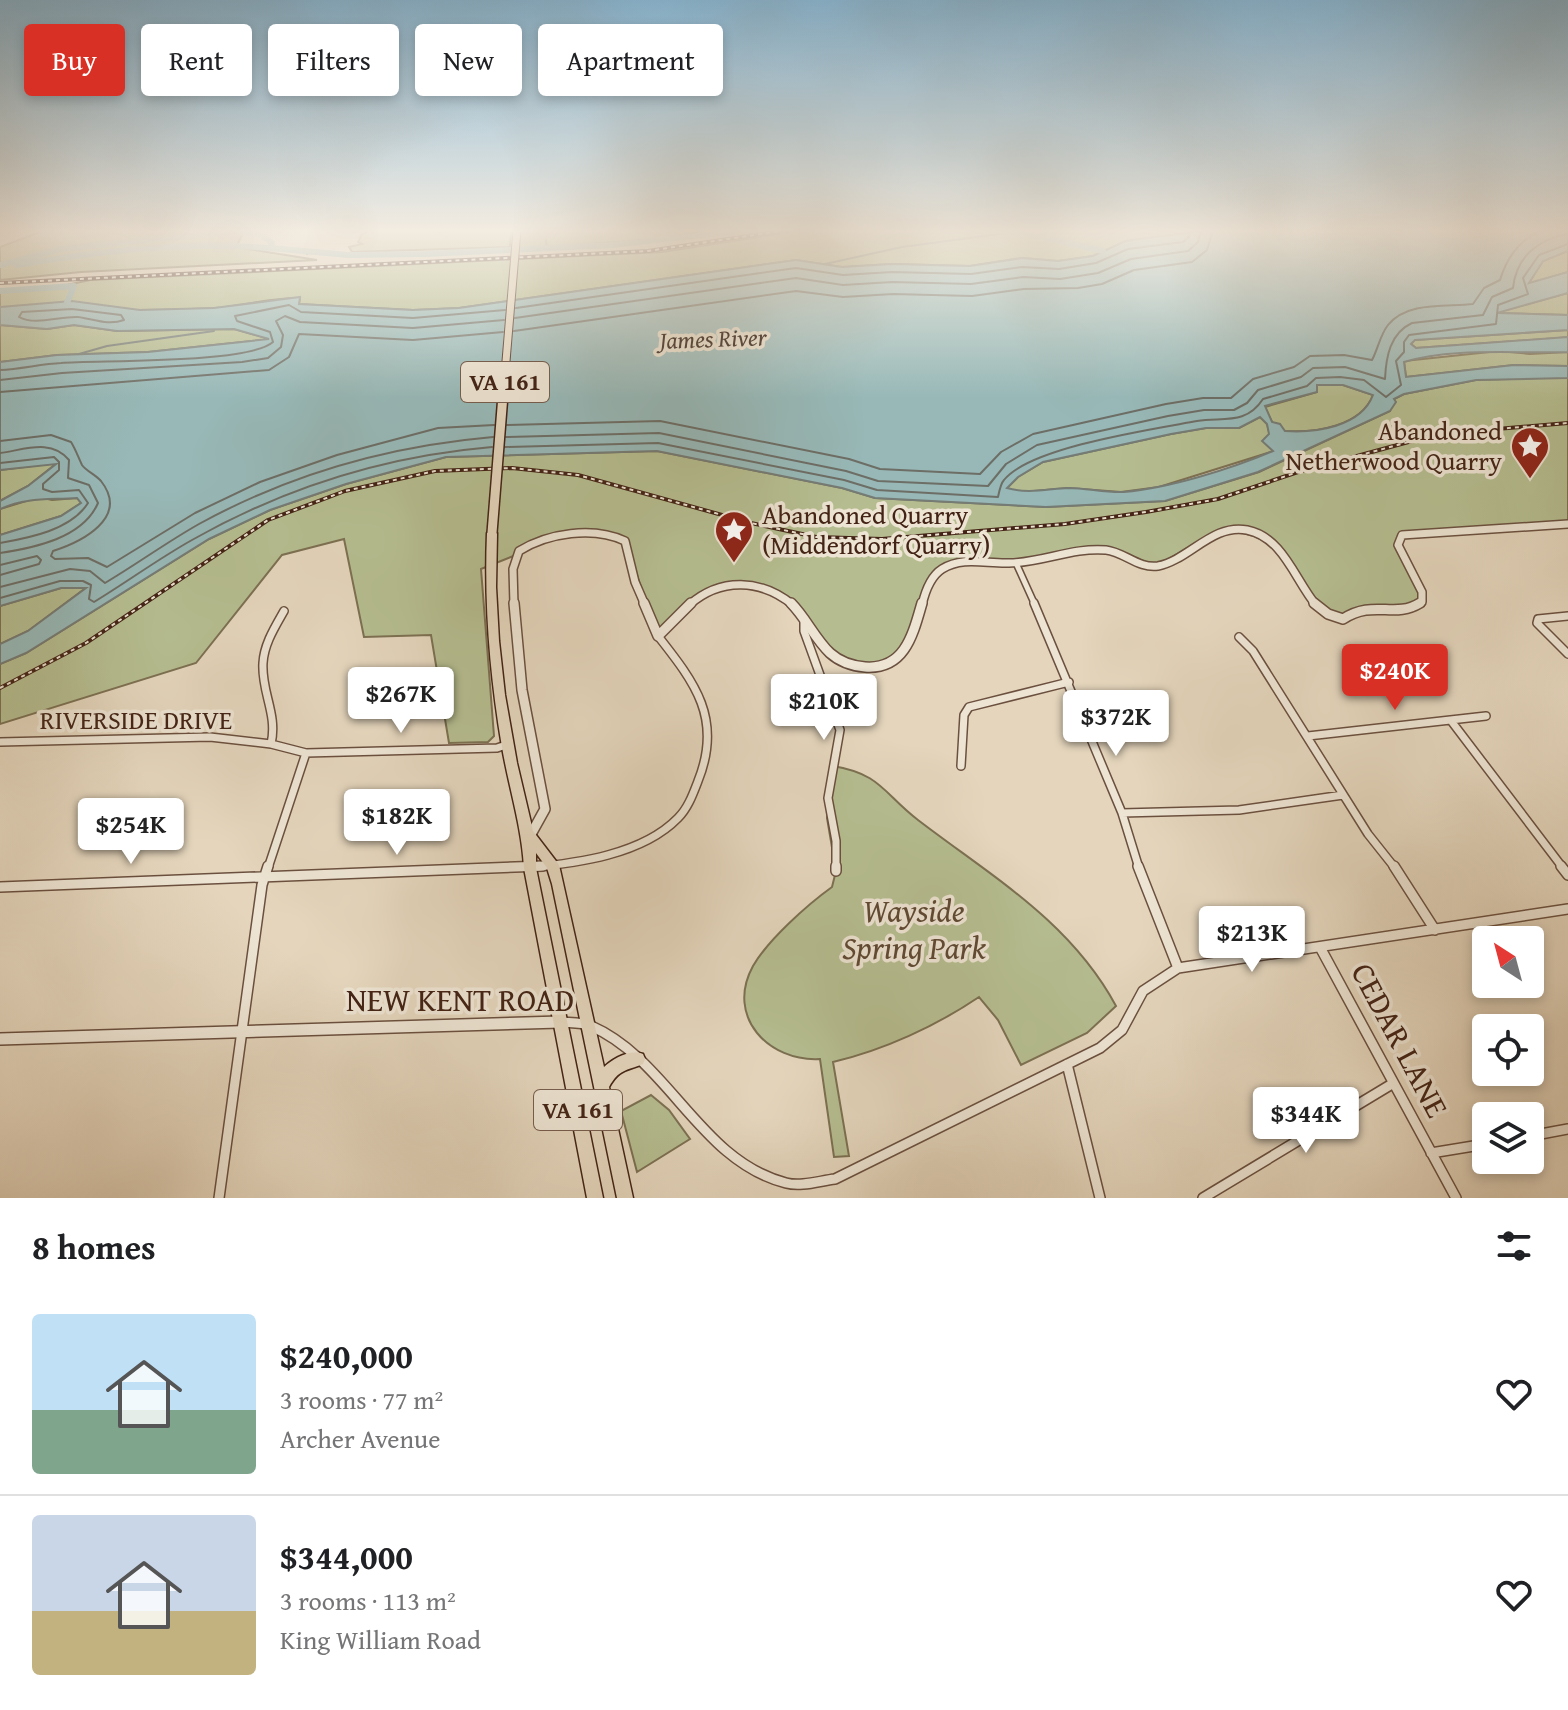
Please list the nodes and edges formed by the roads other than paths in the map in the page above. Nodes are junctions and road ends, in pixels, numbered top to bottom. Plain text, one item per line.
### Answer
1 (512, 286) edge
2 (1568, 524) edge
3 (1016, 563) junction
4 (284, 611) dead end
5 (1568, 616) edge
6 (805, 618) junction
7 (658, 636) junction
8 (1239, 637) dead end
9 (1568, 654) edge
10 (1069, 682) junction
11 (1486, 716) dead end
12 (1452, 722) junction
13 (1308, 736) junction
14 (0, 742) edge
15 (271, 744) junction
16 (507, 745) junction
17 (306, 753) junction
18 (961, 766) dead end
19 (1343, 795) junction
20 (1122, 813) junction
21 (530, 836) junction
22 (553, 865) junction
23 (530, 868) junction
24 (836, 871) dead end
25 (1568, 875) edge
26 (264, 877) junction
27 (0, 887) edge
28 (1568, 909) edge
29 (1435, 930) junction
30 (1321, 949) junction
31 (1178, 968) junction
32 (560, 1022) junction
33 (588, 1024) junction
34 (240, 1030) junction
35 (0, 1039) edge
36 (638, 1059) junction
37 (1067, 1064) junction
38 (1392, 1084) junction
39 (602, 1086) junction
40 (1568, 1129) edge
41 (1544, 1133) edge
42 (1472, 1146) edge
43 (1431, 1153) junction
44 (219, 1198) edge
45 (595, 1198) edge
46 (625, 1198) edge
47 (1100, 1198) edge
48 (1203, 1198) edge
49 (1456, 1198) edge

1 - 16 main road, VA 161, bridge
2 - 3 street
3 - 6 street
3 - 10 street
4 - 15 street, RIVERSIDE DRIVE
5 - 9 street
6 - 7 street
6 - 24 street
7 - 21 street
7 - 22 street
8 - 13 street
10 - 18 street
10 - 20 street
11 - 12 street
12 - 13 street
12 - 25 street
13 - 19 street
14 - 15 street, RIVERSIDE DRIVE
15 - 17 street, RIVERSIDE DRIVE
16 - 17 street, RIVERSIDE DRIVE
16 - 21 main road, VA 161
17 - 26 street
19 - 20 street
19 - 29 street
20 - 31 street
21 - 22 main road, VA 161
21 - 23 main road, VA 161
22 - 23 street
22 - 33 main road, VA 161
23 - 26 street
23 - 32 main road, VA 161
26 - 27 street
26 - 34 street
28 - 29 street
29 - 30 street
30 - 31 street
30 - 38 street, CEDAR LANE
31 - 37 street, NEW KENT ROAD
32 - 33 street, NEW KENT ROAD
32 - 34 street, NEW KENT ROAD
32 - 45 main road, VA 161
33 - 36 street, NEW KENT ROAD
33 - 39 main road, VA 161
34 - 35 street, NEW KENT ROAD
34 - 44 street
36 - 37 street, NEW KENT ROAD
36 - 39 main road
37 - 47 street
38 - 43 street, CEDAR LANE
38 - 48 street
39 - 46 main road, VA 161
40 - 41 street
42 - 43 street
43 - 49 street, CEDAR LANE

